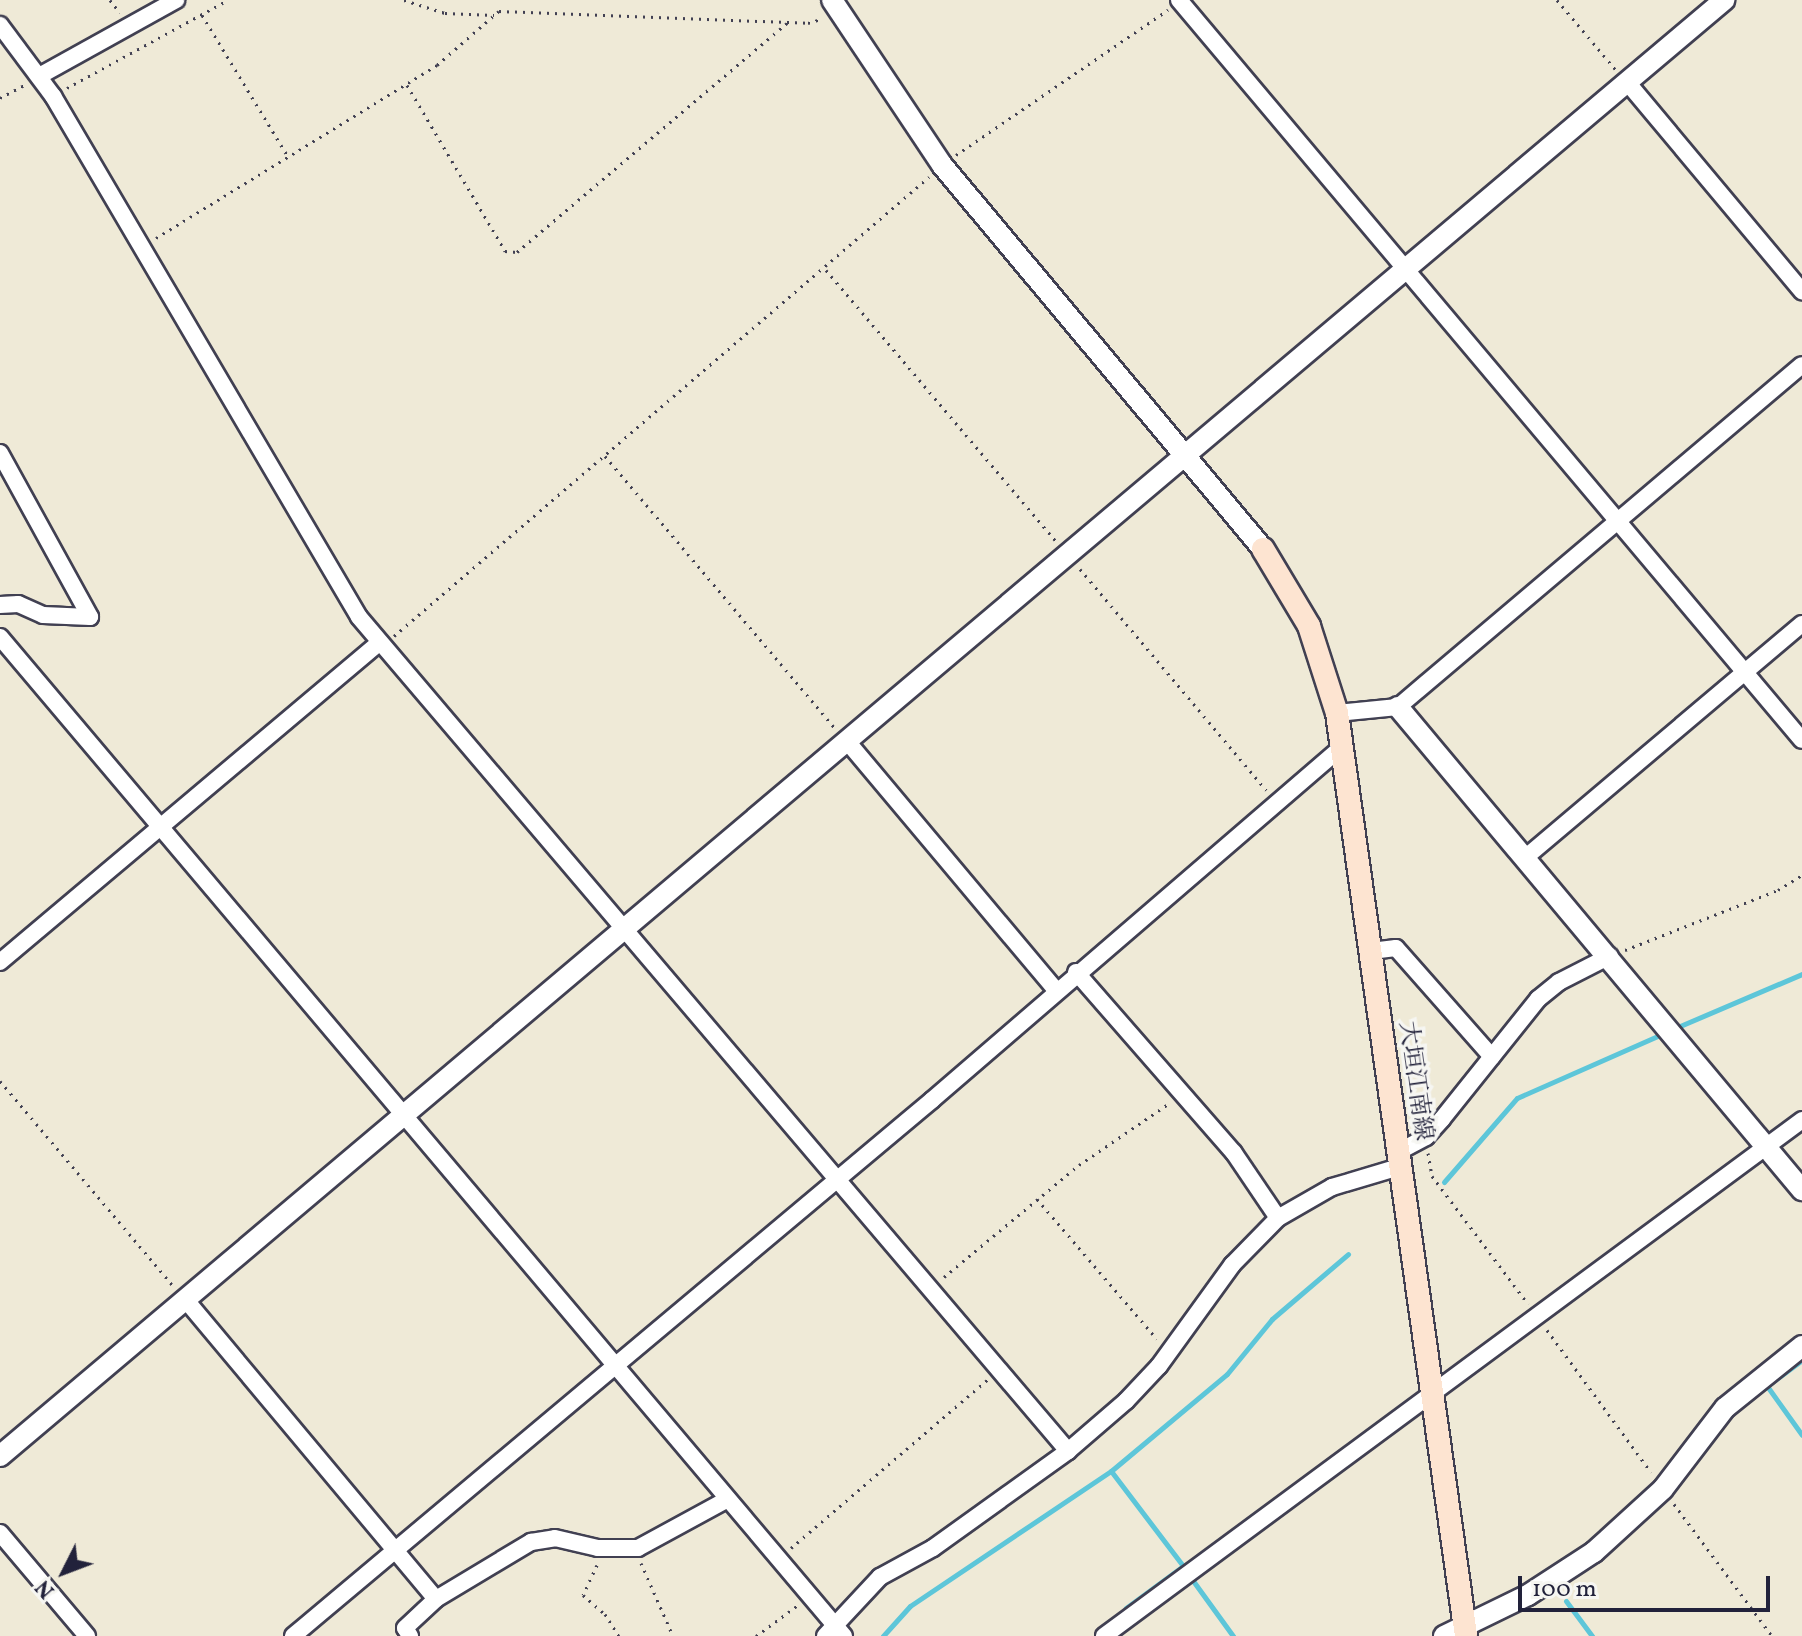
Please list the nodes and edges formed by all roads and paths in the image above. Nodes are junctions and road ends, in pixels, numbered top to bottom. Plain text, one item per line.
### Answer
1 (176, 0) edge
2 (228, 0) edge
3 (404, 0) edge
4 (1557, 0) edge
5 (1724, 0) edge
6 (1179, 1) edge
7 (835, 5) edge
8 (202, 15) junction
9 (494, 15) junction
10 (788, 22) junction
11 (0, 25) edge
12 (39, 76) junction
13 (1627, 82) junction
14 (407, 85) junction
15 (53, 96) junction
16 (0, 98) edge
17 (287, 155) junction
18 (942, 165) junction
19 (142, 246) junction
20 (1404, 266) junction
21 (826, 269) junction
22 (1802, 291) edge
23 (1802, 365) edge
24 (0, 453) edge
25 (604, 455) junction
26 (1187, 455) junction
27 (1617, 519) junction
28 (1263, 549) joint
29 (1068, 555) junction
30 (0, 605) edge
31 (1802, 624) edge
32 (0, 637) edge
33 (380, 644) junction
34 (1745, 672) junction
35 (1398, 707) junction
36 (1337, 713) junction
37 (846, 740) junction
38 (1802, 740) edge
39 (1343, 746) junction
40 (1276, 802) junction
41 (162, 826) junction
42 (1526, 857) junction
43 (1802, 875) edge
44 (625, 927) junction
45 (1371, 951) junction
46 (1610, 956) junction
47 (0, 962) edge
48 (1076, 972) junction
49 (1055, 989) junction
50 (1492, 1057) junction
51 (0, 1081) edge
52 (1181, 1094) junction
53 (404, 1115) junction
54 (1802, 1120) edge
55 (1426, 1137) junction
56 (1769, 1145) junction
57 (1398, 1160) junction
58 (836, 1177) junction
59 (1802, 1190) edge
60 (1037, 1199) junction
61 (1278, 1218) junction
62 (931, 1287) junction
63 (185, 1299) junction
64 (1536, 1315) junction
65 (1802, 1346) edge
66 (1169, 1349) junction
67 (616, 1365) junction
68 (1000, 1370) junction
69 (1432, 1393) junction
70 (1068, 1451) junction
71 (0, 1456) edge
72 (1663, 1489) junction
73 (728, 1499) junction
74 (0, 1533) edge
75 (606, 1548) junction
76 (638, 1548) junction
77 (395, 1551) junction
78 (779, 1559) junction
79 (811, 1596) junction
80 (436, 1599) junction
81 (835, 1632) edge
82 (1459, 1633) edge
83 (87, 1636) edge
84 (293, 1636) edge
85 (410, 1636) edge
86 (619, 1636) edge
87 (673, 1636) edge
88 (756, 1636) edge
89 (1104, 1636) edge
90 (1772, 1636) edge

1 - 12 street
2 - 8 path
3 - 9 path
4 - 13 path
5 - 13 street
6 - 18 path
6 - 20 street
7 - 10 path
7 - 18 street
8 - 15 path
8 - 17 path
9 - 10 path
9 - 14 path
10 - 14 path
11 - 12 street
12 - 15 street
12 - 16 path
13 - 20 street
13 - 22 street
14 - 17 path
15 - 19 street
17 - 19 path
18 - 21 path
18 - 26 street
19 - 33 street
20 - 26 street
20 - 27 street
21 - 25 path
21 - 29 path
23 - 27 street
24 - 30 street
25 - 33 path
25 - 37 path
26 - 28 street
26 - 29 street
27 - 34 street
27 - 35 street
28 - 36 main road, 大垣江南線
29 - 37 street
29 - 40 path
31 - 34 street
32 - 41 street
33 - 41 street
33 - 44 street
34 - 38 street
34 - 42 street
35 - 36 street
35 - 42 street
36 - 39 main road, 大垣江南線
37 - 44 street
37 - 49 street
39 - 40 street
39 - 45 main road, 大垣江南線
40 - 48 street
41 - 47 street
41 - 53 street
42 - 46 street
43 - 46 path
44 - 53 street
44 - 58 street
45 - 50 street
45 - 57 main road, 大垣江南線
46 - 50 street
46 - 56 street
48 - 49 street
48 - 52 street
49 - 58 street
50 - 55 street
51 - 63 path
52 - 60 path
52 - 61 street
53 - 63 street
53 - 67 street
54 - 56 street
55 - 57 street
55 - 64 path
56 - 59 street
56 - 64 street
57 - 61 street
57 - 69 main road, 大垣江南線
58 - 62 street
58 - 67 street
60 - 62 path
60 - 66 path
61 - 66 street
62 - 68 street
63 - 71 street
63 - 77 street
64 - 69 street
64 - 72 path
65 - 72 street
66 - 70 street
67 - 73 street
67 - 77 street
68 - 70 street
68 - 78 path
69 - 82 main road, 大垣江南線
69 - 89 street
70 - 81 street
72 - 82 street
72 - 90 path
73 - 76 street
73 - 78 street
74 - 83 street
75 - 76 street
75 - 80 street
75 - 86 path
76 - 87 path
77 - 80 street
77 - 84 street
78 - 79 street
79 - 81 street
79 - 88 path
80 - 85 street

